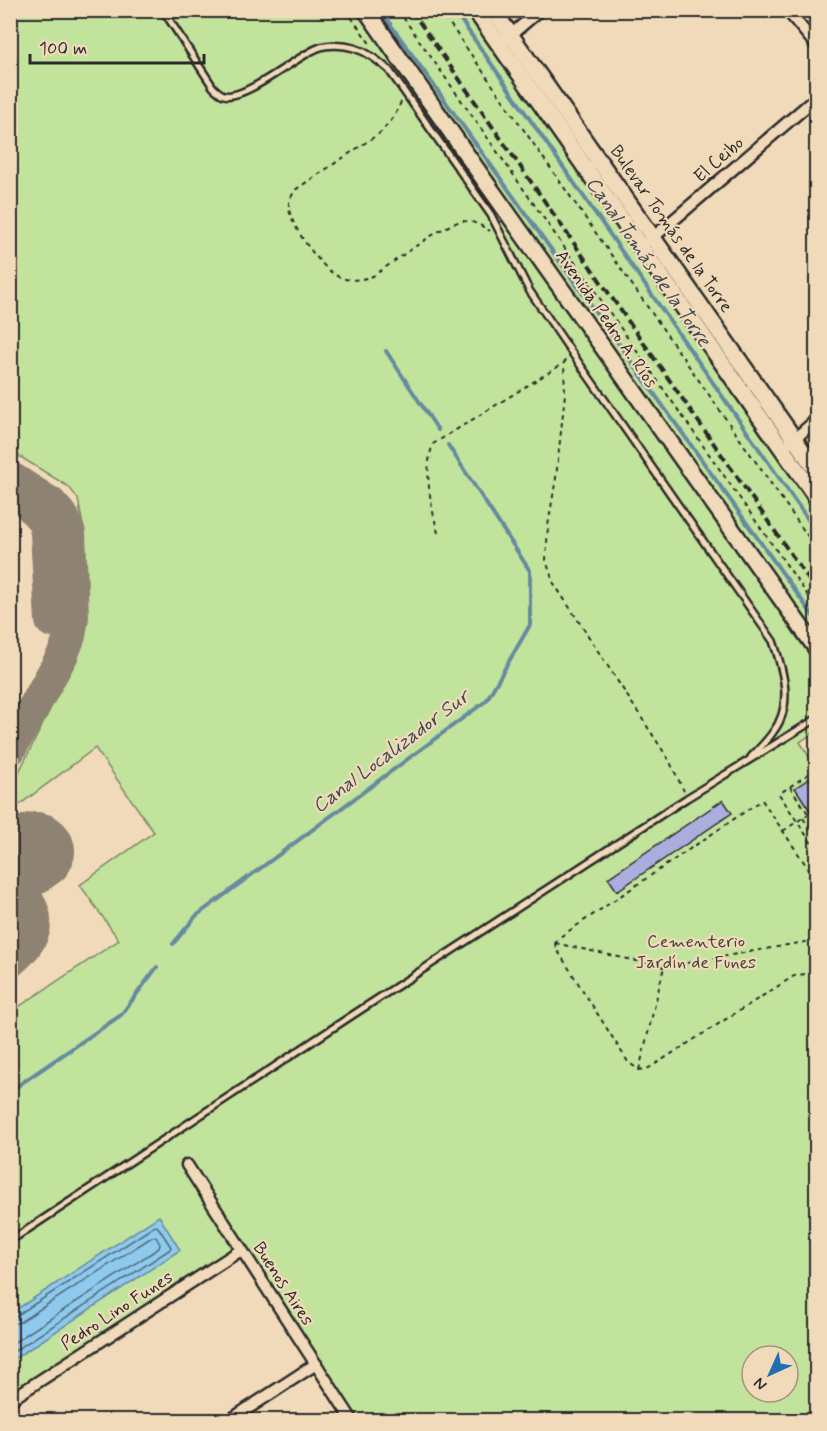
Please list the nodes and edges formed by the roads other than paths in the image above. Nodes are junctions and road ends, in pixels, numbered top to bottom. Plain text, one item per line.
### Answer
1 (163, 10) edge
2 (170, 10) edge
3 (192, 10) edge
4 (366, 10) edge
5 (475, 10) edge
6 (493, 10) edge
7 (540, 10) edge
8 (787, 10) edge
9 (505, 40) junction
10 (816, 45) edge
11 (816, 98) edge
12 (648, 242) junction
13 (816, 420) edge
14 (789, 443) junction
15 (816, 470) edge
16 (816, 497) edge
17 (816, 648) edge
18 (816, 719) edge
19 (751, 757) junction
20 (187, 1165) dead end
21 (10, 1241) edge
22 (241, 1250) junction
23 (316, 1365) junction
24 (10, 1400) edge
25 (230, 1420) edge
26 (352, 1420) edge

1 - 19 lane
2 - 3 lane
4 - 17 main road, Avenida Pedro A. Ríos
5 - 9 main road, Bulevar Tomás de la Torre
6 - 9 main road, Bulevar Tomás de la Torre
7 - 9 street
8 - 10 street
9 - 12 main road, Bulevar Tomás de la Torre
11 - 12 street, El Ceibo
12 - 14 main road, Bulevar Tomás de la Torre
13 - 14 street
14 - 15 main road, Bulevar Tomás de la Torre
14 - 16 main road, Bulevar Tomás de la Torre
18 - 19 lane
19 - 21 lane
20 - 22 street, Buenos Aires
22 - 23 street, Buenos Aires
22 - 24 street, Pedro Lino Funes
23 - 25 street
23 - 26 street, Buenos Aires

